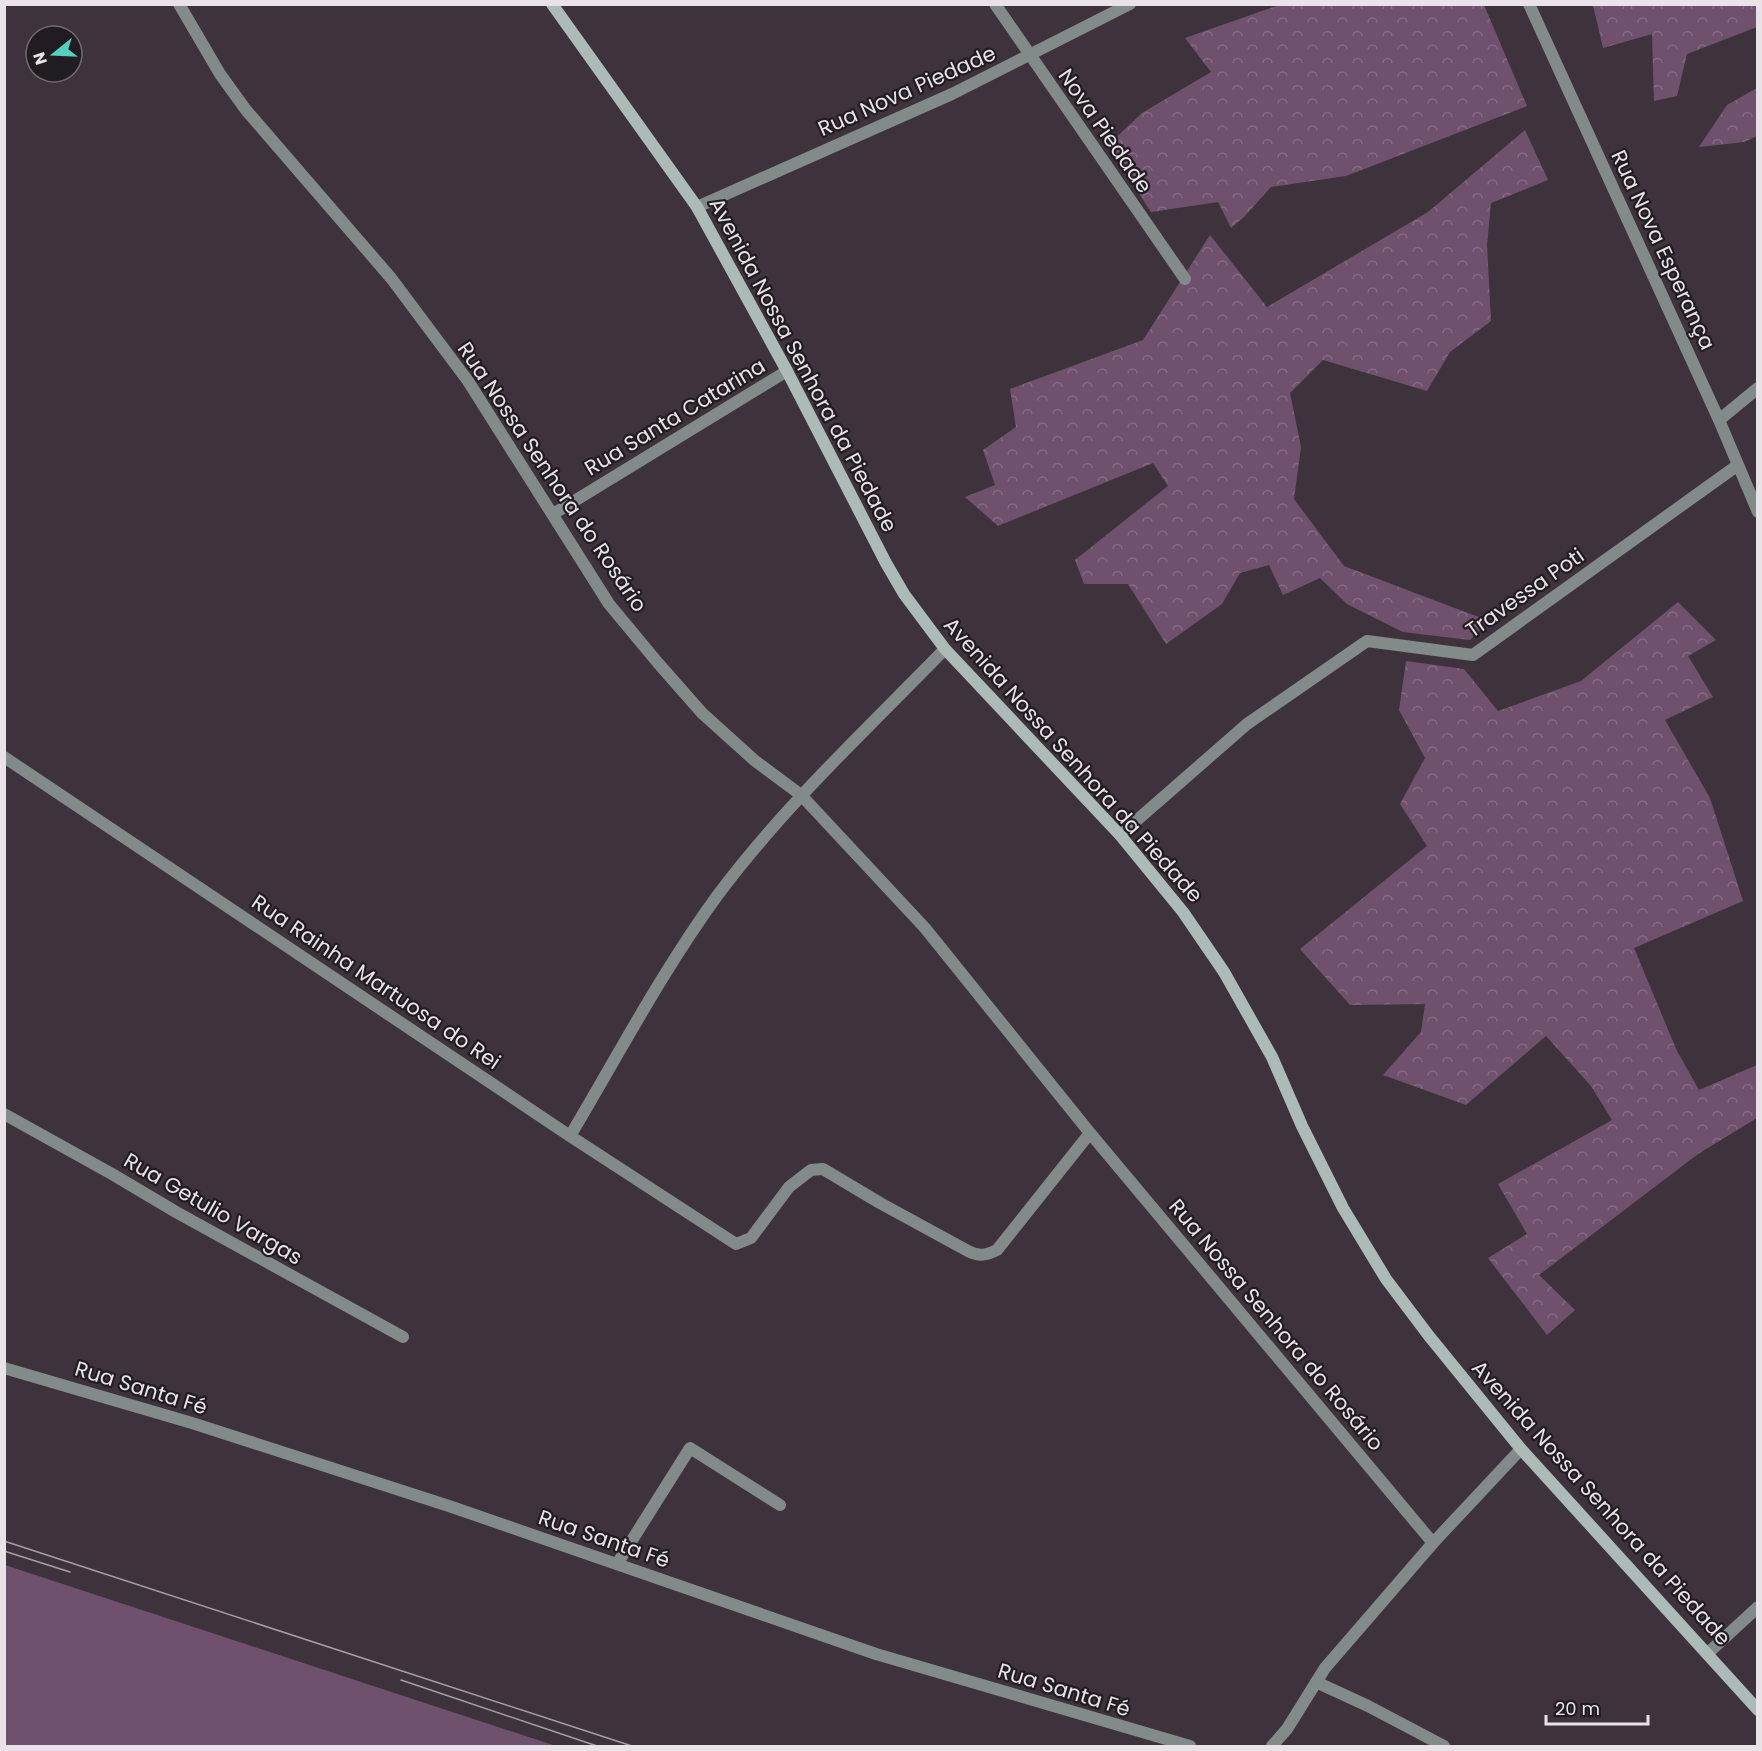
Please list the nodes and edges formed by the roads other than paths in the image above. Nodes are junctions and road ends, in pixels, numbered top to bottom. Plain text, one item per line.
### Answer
1 (179, 4) edge
2 (552, 4) edge
3 (994, 4) edge
4 (1130, 4) edge
5 (1529, 4) edge
6 (1030, 56) junction
7 (698, 207) junction
8 (1185, 279) dead end
9 (787, 371) junction
10 (1758, 388) edge
11 (1719, 420) junction
12 (1738, 465) junction
13 (1758, 512) edge
14 (553, 514) junction
15 (945, 649) junction
16 (4, 757) edge
17 (801, 795) junction
18 (1120, 835) junction
19 (4, 1114) edge
20 (1090, 1133) junction
21 (570, 1136) junction
22 (403, 1337) dead end
23 (4, 1368) edge
24 (1521, 1449) junction
25 (780, 1505) dead end
26 (1432, 1543) junction
27 (617, 1564) junction
28 (1758, 1607) edge
29 (1708, 1653) junction
30 (1316, 1682) junction
31 (1758, 1710) edge
32 (1190, 1746) edge
33 (1272, 1746) edge
34 (1444, 1746) edge

1 - 14 street, Rua Nossa Senhora do Rosário
2 - 7 street, Avenida Nossa Senhora da Piedade
3 - 6 street, Nova Piedade
4 - 6 street, Rua Nova Piedade
5 - 11 street, Rua Nova Esperança
6 - 7 street, Rua Nova Piedade
6 - 8 street, Nova Piedade
7 - 9 street, Avenida Nossa Senhora da Piedade
9 - 14 street, Rua Santa Catarina
9 - 15 street, Avenida Nossa Senhora da Piedade
10 - 11 street
11 - 12 street, Rua Nova Esperança
12 - 13 street, Rua Nova Esperança
12 - 18 street, Travessa Poti
14 - 17 street, Rua Nossa Senhora do Rosário
15 - 17 street
15 - 18 street, Avenida Nossa Senhora da Piedade
16 - 21 street, Rua Rainha Martuosa do Rei
17 - 20 street, Rua Nossa Senhora do Rosário
17 - 21 street
18 - 24 street, Avenida Nossa Senhora da Piedade
19 - 22 street, Rua Getulio Vargas
20 - 21 street, Rua Rainha Martuosa do Rei
20 - 26 street, Rua Nossa Senhora do Rosário
23 - 27 street, Rua Santa Fé
24 - 26 street
24 - 29 street, Avenida Nossa Senhora da Piedade
25 - 27 street
26 - 30 street
27 - 32 street, Rua Santa Fé
28 - 29 street
29 - 31 street, Avenida Nossa Senhora da Piedade
30 - 33 street
30 - 34 street

